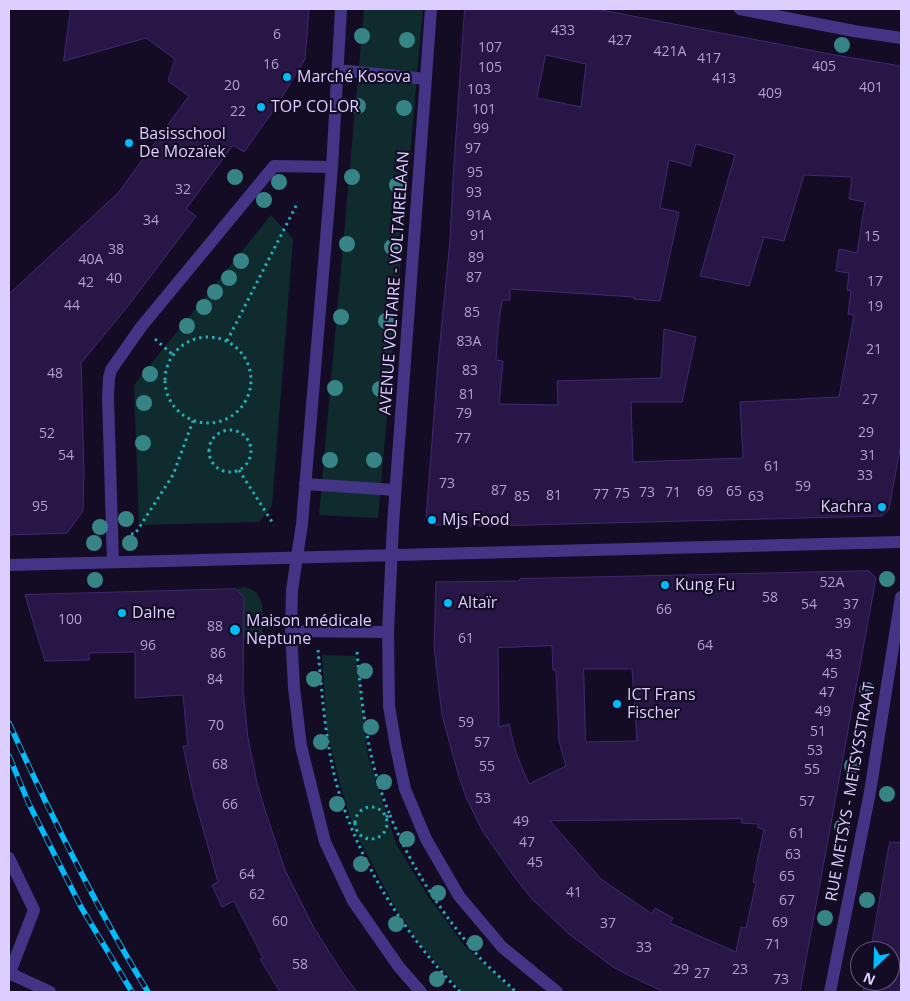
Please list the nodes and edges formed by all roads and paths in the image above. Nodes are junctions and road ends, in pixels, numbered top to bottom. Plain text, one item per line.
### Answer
1 (342, 9) edge
2 (432, 9) edge
3 (740, 9) edge
4 (901, 38) edge
5 (338, 70) junction
6 (426, 79) junction
7 (332, 167) junction
8 (298, 202) dead end
9 (227, 341) junction
10 (193, 421) junction
11 (222, 421) junction
12 (224, 430) junction
13 (239, 470) junction
14 (305, 484) junction
15 (395, 490) junction
16 (274, 525) dead end
17 (127, 534) dead end
18 (901, 542) edge
19 (391, 555) junction
20 (297, 557) junction
21 (113, 562) junction
22 (9, 564) edge
23 (901, 597) edge
24 (292, 631) junction
25 (388, 632) junction
26 (326, 649) dead end
27 (349, 649) dead end
28 (386, 817) junction
29 (354, 829) junction
30 (9, 858) edge
31 (9, 974) edge
32 (50, 992) edge
33 (421, 992) edge
34 (460, 992) edge
35 (557, 992) edge
36 (830, 992) edge

1 - 5 street
2 - 6 street, AVENUE VOLTAIRE - VOLTAIRELAAN
3 - 4 street
5 - 6 street
5 - 7 street
6 - 15 street, AVENUE VOLTAIRE - VOLTAIRELAAN
7 - 14 street
7 - 21 street
8 - 9 path
9 - 10 path
9 - 11 path
10 - 11 path
10 - 17 path
11 - 12 path
12 - 13 path
12 - 13 path
13 - 16 path
14 - 15 street
14 - 20 street
15 - 19 street, AVENUE VOLTAIRE - VOLTAIRELAAN
18 - 19 street
19 - 20 street
19 - 25 street, AVENUE VOLTAIRE - VOLTAIRELAAN
20 - 21 street
20 - 24 street
21 - 22 street
23 - 36 street, RUE METSYS - METSYSSTRAAT
24 - 25 street
24 - 33 street
25 - 35 street, AVENUE VOLTAIRE - VOLTAIRELAAN
26 - 29 path
27 - 28 path
28 - 29 path
28 - 29 path
29 - 34 path
30 - 31 street
31 - 32 street

